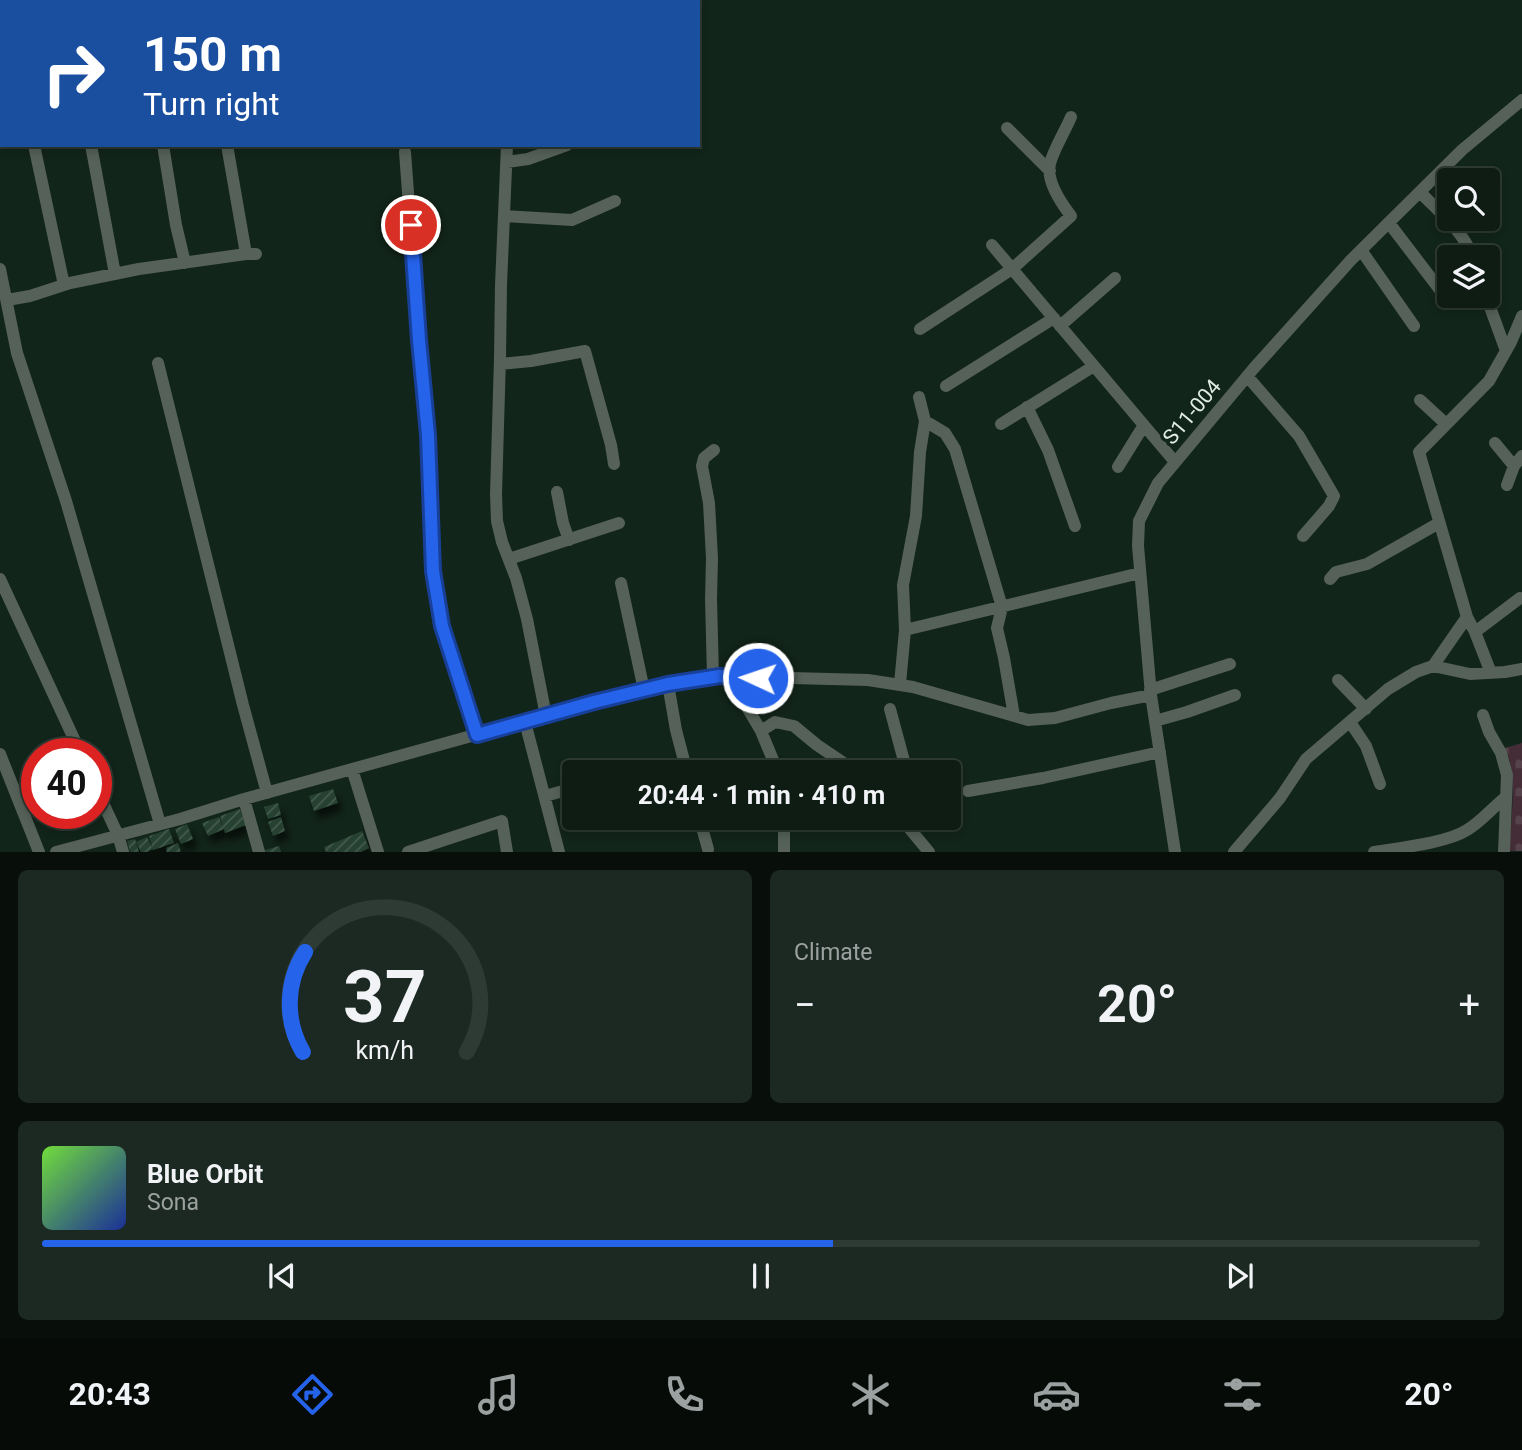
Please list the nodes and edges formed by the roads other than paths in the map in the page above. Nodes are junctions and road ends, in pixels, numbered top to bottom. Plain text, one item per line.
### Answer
1 (1522, 100) edge
2 (1071, 117) dead end
3 (1007, 128) dead end
4 (34, 147) edge
5 (90, 147) edge
6 (163, 147) edge
7 (227, 147) edge
8 (508, 147) edge
9 (562, 147) edge
10 (405, 152) dead end
11 (506, 162) junction
12 (1050, 171) junction
13 (1420, 192) junction
14 (615, 201) dead end
15 (504, 216) junction
16 (1389, 223) junction
17 (992, 245) dead end
18 (1467, 245) edge
19 (1361, 250) junction
20 (185, 263) junction
21 (0, 269) edge
22 (1012, 269) junction
23 (115, 274) junction
24 (1115, 278) dead end
25 (64, 285) junction
26 (1437, 286) edge
27 (6, 300) junction
28 (1490, 308) edge
29 (1521, 320) edge
30 (1057, 322) junction
31 (1414, 326) dead end
32 (920, 329) dead end
33 (1506, 351) junction
34 (158, 363) dead end
35 (500, 364) junction
36 (1094, 366) junction
37 (1247, 376) junction
38 (946, 386) dead end
39 (919, 397) dead end
40 (1420, 400) dead end
41 (1027, 407) junction
42 (925, 421) junction
43 (1001, 424) dead end
44 (1446, 424) junction
45 (1144, 425) junction
46 (1495, 443) dead end
47 (714, 450) dead end
48 (1518, 461) edge
49 (1175, 462) junction
50 (614, 464) dead end
51 (1118, 467) dead end
52 (1507, 485) dead end
53 (557, 492) dead end
54 (619, 523) dead end
55 (1439, 523) junction
56 (1075, 526) dead end
57 (1303, 536) dead end
58 (569, 540) junction
59 (509, 559) junction
60 (1140, 573) junction
61 (0, 579) edge
62 (1330, 579) dead end
63 (621, 583) dead end
64 (1520, 598) dead end
65 (1002, 607) junction
66 (1467, 617) junction
67 (905, 630) junction
68 (1475, 632) junction
69 (1230, 664) dead end
70 (1433, 666) junction
71 (1522, 669) edge
72 (1491, 673) junction
73 (713, 677) junction
74 (730, 678) junction
75 (1338, 680) dead end
76 (668, 684) junction
77 (900, 684) junction
78 (644, 690) junction
79 (1151, 693) junction
80 (1235, 695) dead end
81 (890, 709) dead end
82 (1366, 709) junction
83 (1483, 715) dead end
84 (546, 716) junction
85 (1014, 716) junction
86 (1155, 721) junction
87 (525, 722) junction
88 (1350, 722) junction
89 (761, 731) junction
90 (477, 735) junction
91 (74, 738) edge
92 (1160, 752) junction
93 (0, 754) edge
94 (684, 760) edge
95 (773, 760) edge
96 (840, 760) edge
97 (905, 760) edge
98 (352, 769) junction
99 (1380, 784) dead end
100 (562, 791) edge
101 (968, 791) dead end
102 (267, 793) junction
103 (545, 796) junction
104 (1506, 797) junction
105 (244, 799) junction
106 (112, 822) edge
107 (160, 824) junction
108 (703, 830) edge
109 (784, 830) edge
110 (911, 830) edge
111 (118, 835) junction
112 (708, 849) dead end
113 (1241, 849) edge
114 (39, 852) edge
115 (57, 852) edge
116 (123, 852) edge
117 (259, 852) edge
118 (379, 852) edge
119 (408, 852) edge
120 (507, 852) edge
121 (559, 852) edge
122 (784, 852) edge
123 (929, 852) edge
124 (1175, 852) edge
125 (1374, 852) edge
126 (1504, 852) edge

1 - 13 street, S11-004
2 - 12 street
3 - 12 street
4 - 25 street
5 - 23 street
6 - 20 street
7 - 20 street
8 - 11 street
9 - 11 street
10 - 90 street
11 - 15 street
12 - 22 street
13 - 16 street, S11-004
13 - 18 street
14 - 15 street
15 - 35 street
16 - 19 street, S11-004
16 - 26 street
17 - 22 street
19 - 31 street
19 - 37 street, S11-004
20 - 23 street
21 - 27 street
22 - 30 street
22 - 32 street
23 - 25 street
24 - 30 street
25 - 27 street
27 - 107 street
28 - 33 street
29 - 33 street
30 - 36 street
30 - 38 street
33 - 44 street
34 - 102 street
35 - 50 street
35 - 59 street
36 - 41 street
36 - 45 street
37 - 49 street, S11-004
37 - 57 street
39 - 42 street
40 - 44 street
41 - 43 street
41 - 56 street
42 - 65 street
42 - 67 street
44 - 55 street
45 - 49 street
45 - 51 street
46 - 48 street
47 - 73 street
48 - 52 street
49 - 60 street, S11-004
53 - 58 street
54 - 58 street
55 - 62 street
55 - 66 street
58 - 59 street
59 - 84 street
60 - 65 street
60 - 79 street, S11-004
61 - 91 street
63 - 78 street
64 - 68 street
65 - 67 street
65 - 85 street
66 - 68 street
66 - 70 street
67 - 77 street
68 - 72 street
69 - 79 street
70 - 72 street
70 - 82 street
71 - 72 street
73 - 74 street
73 - 76 street
74 - 77 street
74 - 89 street
75 - 82 street
76 - 78 street
76 - 94 street
77 - 85 street
78 - 84 street
79 - 85 street
79 - 86 street, S11-004
80 - 86 street
81 - 97 street
82 - 88 street
83 - 104 street
84 - 87 street
86 - 92 street, S11-004
87 - 90 street
87 - 103 street
88 - 99 street
88 - 113 street
89 - 95 street
89 - 96 street
90 - 98 street
92 - 101 street
92 - 124 street, S11-004
93 - 114 street
98 - 102 street
98 - 118 street
100 - 103 street
102 - 105 street
103 - 121 street
104 - 125 street
104 - 126 street
105 - 107 street
105 - 117 street
106 - 111 street
107 - 111 street
108 - 112 street
109 - 122 street
110 - 123 street
111 - 115 street
111 - 116 street
119 - 120 street

